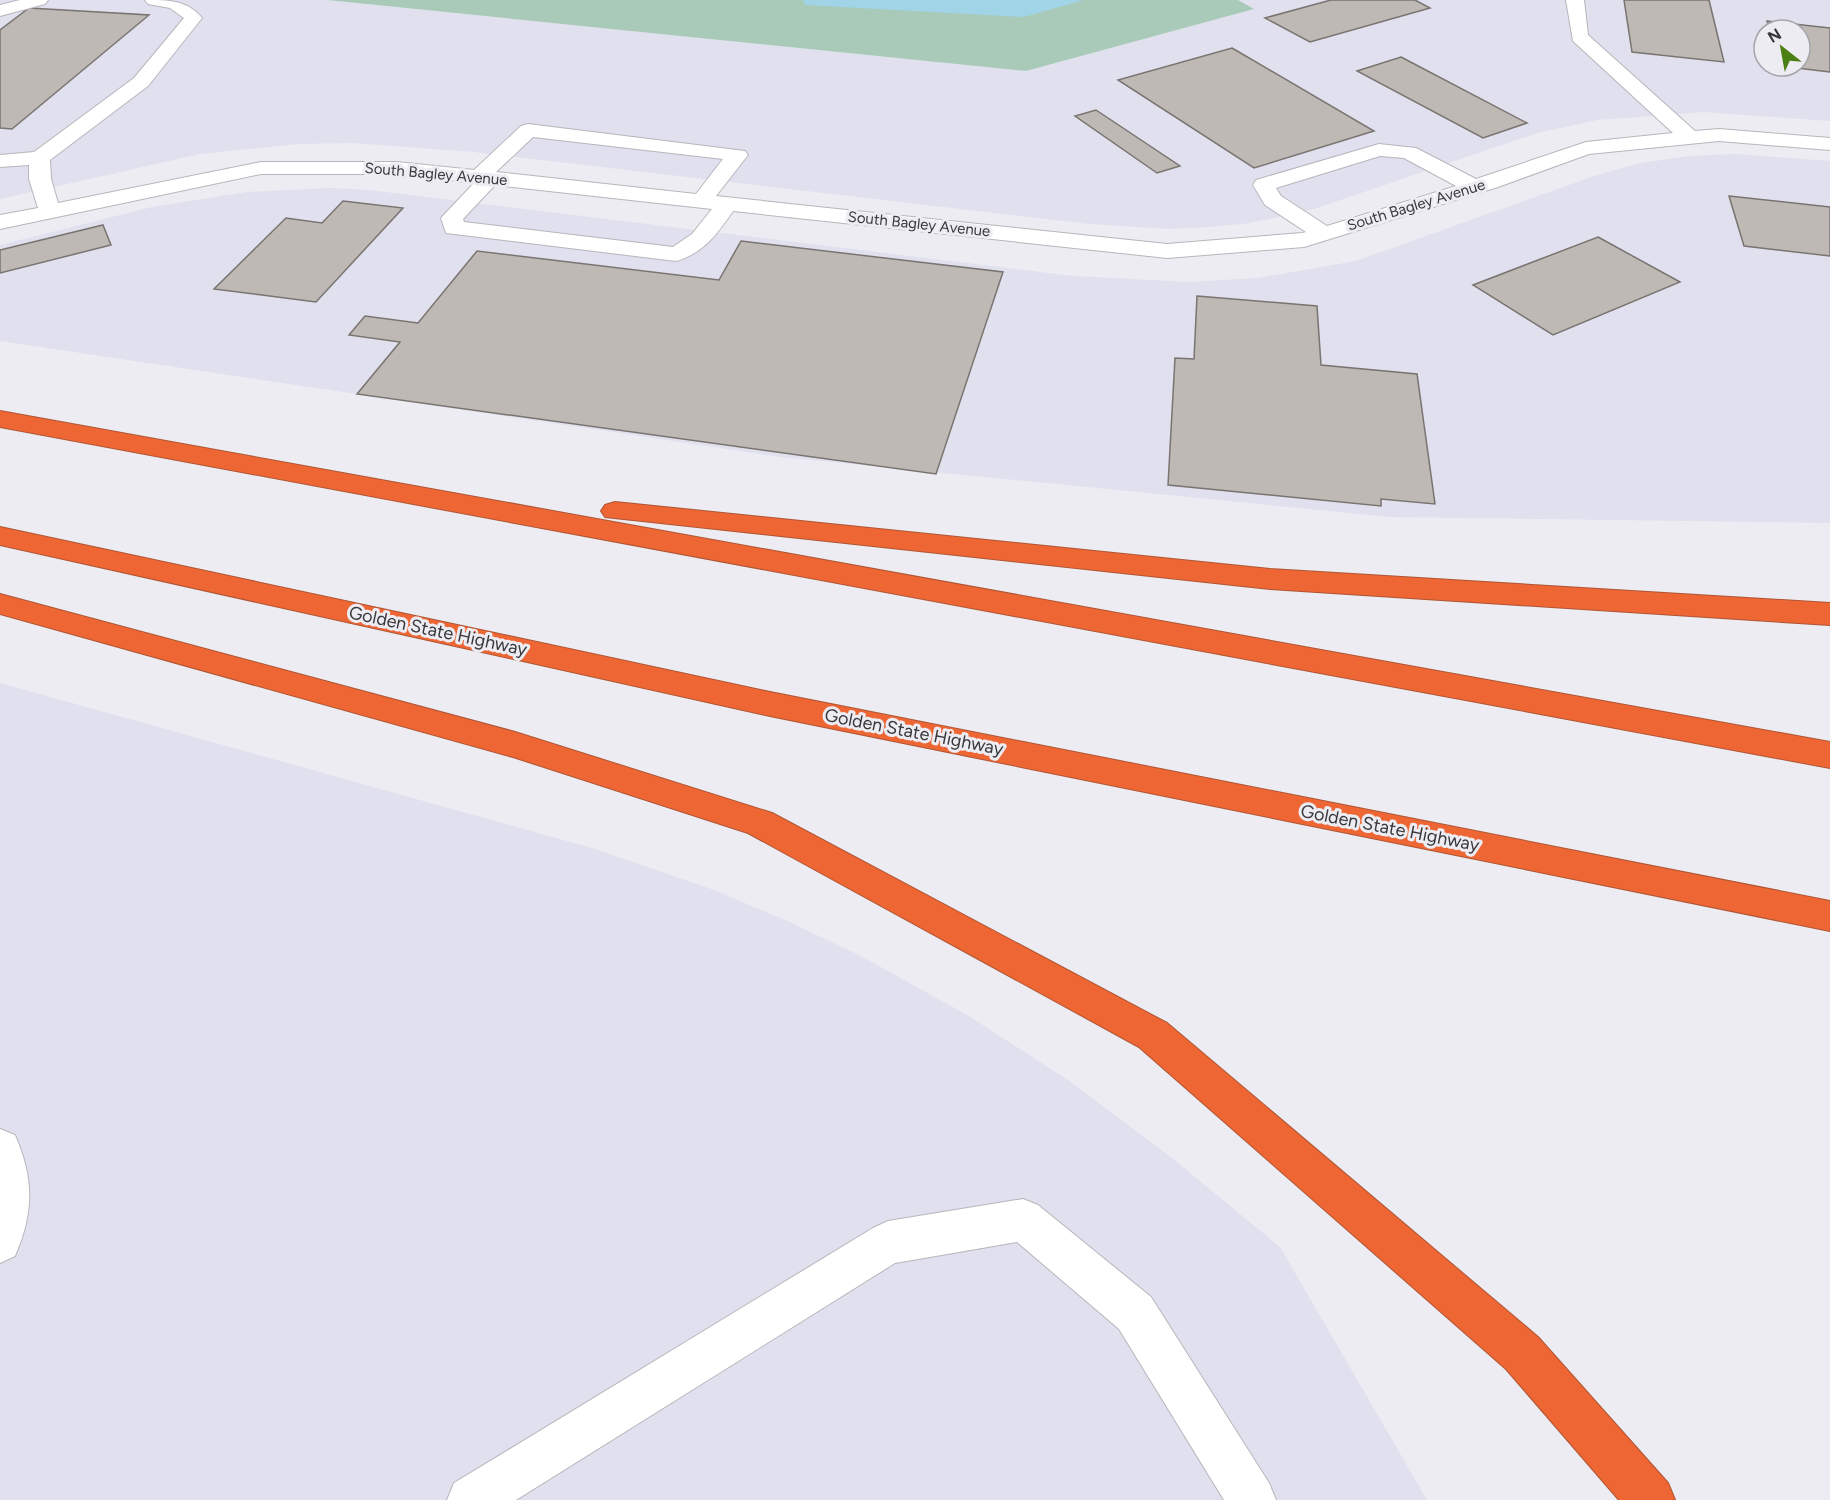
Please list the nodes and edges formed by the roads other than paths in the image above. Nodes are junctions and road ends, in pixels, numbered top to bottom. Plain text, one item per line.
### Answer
1 (39, 0) edge
2 (154, 0) edge
3 (1575, 0) edge
4 (0, 11) edge
5 (1690, 138) junction
6 (1830, 144) edge
7 (39, 158) junction
8 (0, 161) edge
9 (485, 177) junction
10 (1474, 187) junction
11 (702, 200) junction
12 (727, 203) junction
13 (50, 211) junction
14 (0, 222) edge
15 (1324, 234) junction
16 (0, 419) edge
17 (365, 485) junction
18 (0, 536) edge
19 (0, 604) edge
20 (1830, 614) edge
21 (1830, 755) edge
22 (1830, 916) edge
23 (0, 1149) edge
24 (0, 1241) edge
25 (471, 1500) edge
26 (1252, 1500) edge
27 (1652, 1500) edge

1 - 4 street
2 - 7 street
3 - 5 street
5 - 6 street, South Bagley Avenue
5 - 10 street, South Bagley Avenue
7 - 8 street
7 - 13 street
9 - 11 street, South Bagley Avenue
9 - 11 street
9 - 12 street
9 - 13 street, South Bagley Avenue
10 - 15 street, South Bagley Avenue
10 - 15 street
11 - 12 street, South Bagley Avenue
12 - 15 street, South Bagley Avenue
13 - 14 street, South Bagley Avenue
16 - 17 highway
17 - 20 highway
17 - 21 highway
18 - 22 highway, Golden State Highway
19 - 27 highway
23 - 24 street
25 - 26 street

